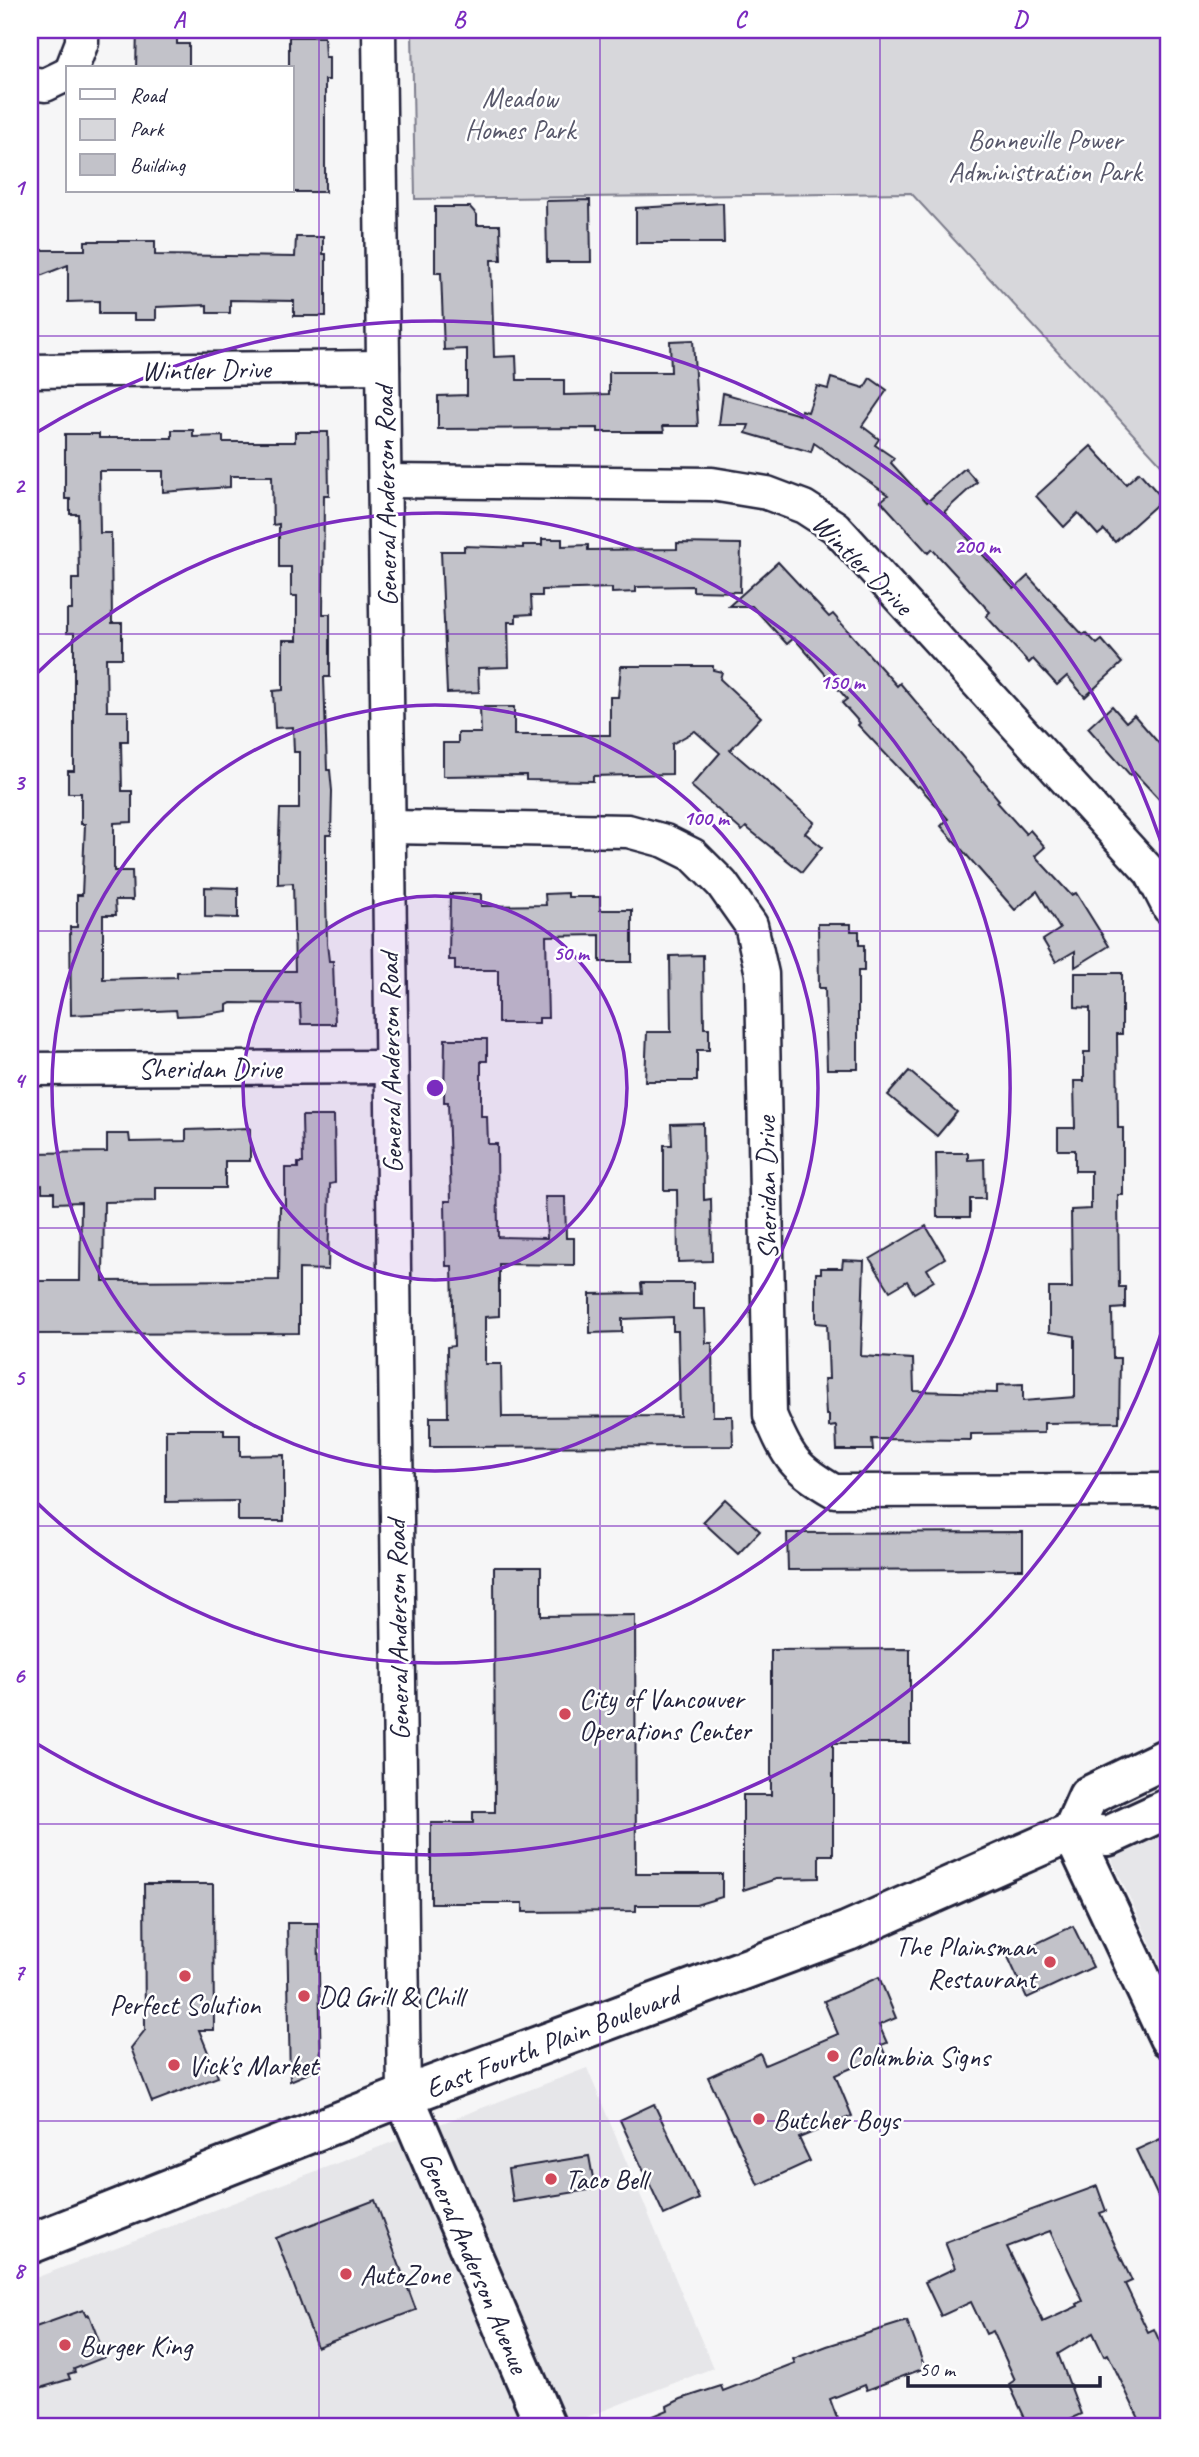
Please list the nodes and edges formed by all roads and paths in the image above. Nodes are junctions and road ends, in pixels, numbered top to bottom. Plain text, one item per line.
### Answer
1 (82, 30) edge
2 (379, 30) edge
3 (73, 66) edge
4 (66, 75) edge
5 (30, 83) edge
6 (383, 367) junction
7 (30, 371) edge
8 (385, 481) junction
9 (389, 827) junction
10 (1169, 908) edge
11 (390, 1067) junction
12 (30, 1069) edge
13 (1169, 1490) edge
14 (1169, 1757) edge
15 (1169, 1808) edge
16 (1072, 1832) junction
17 (1169, 2038) edge
18 (404, 2096) junction
19 (30, 2244) edge
20 (546, 2427) edge

1 - 3 street
2 - 6 street, General Anderson Road
4 - 5 street
6 - 7 street, Wintler Drive
6 - 8 street, General Anderson Road
8 - 9 street, General Anderson Road
8 - 10 street, Wintler Drive
9 - 11 street, General Anderson Road
9 - 13 street, Sheridan Drive
11 - 12 street, Sheridan Drive
11 - 18 street, General Anderson Road
14 - 16 main road
15 - 16 main road
16 - 17 main road
16 - 18 main road, East Fourth Plain Boulevard
18 - 19 main road, East Fourth Plain Boulevard
18 - 20 main road, General Anderson Avenue

